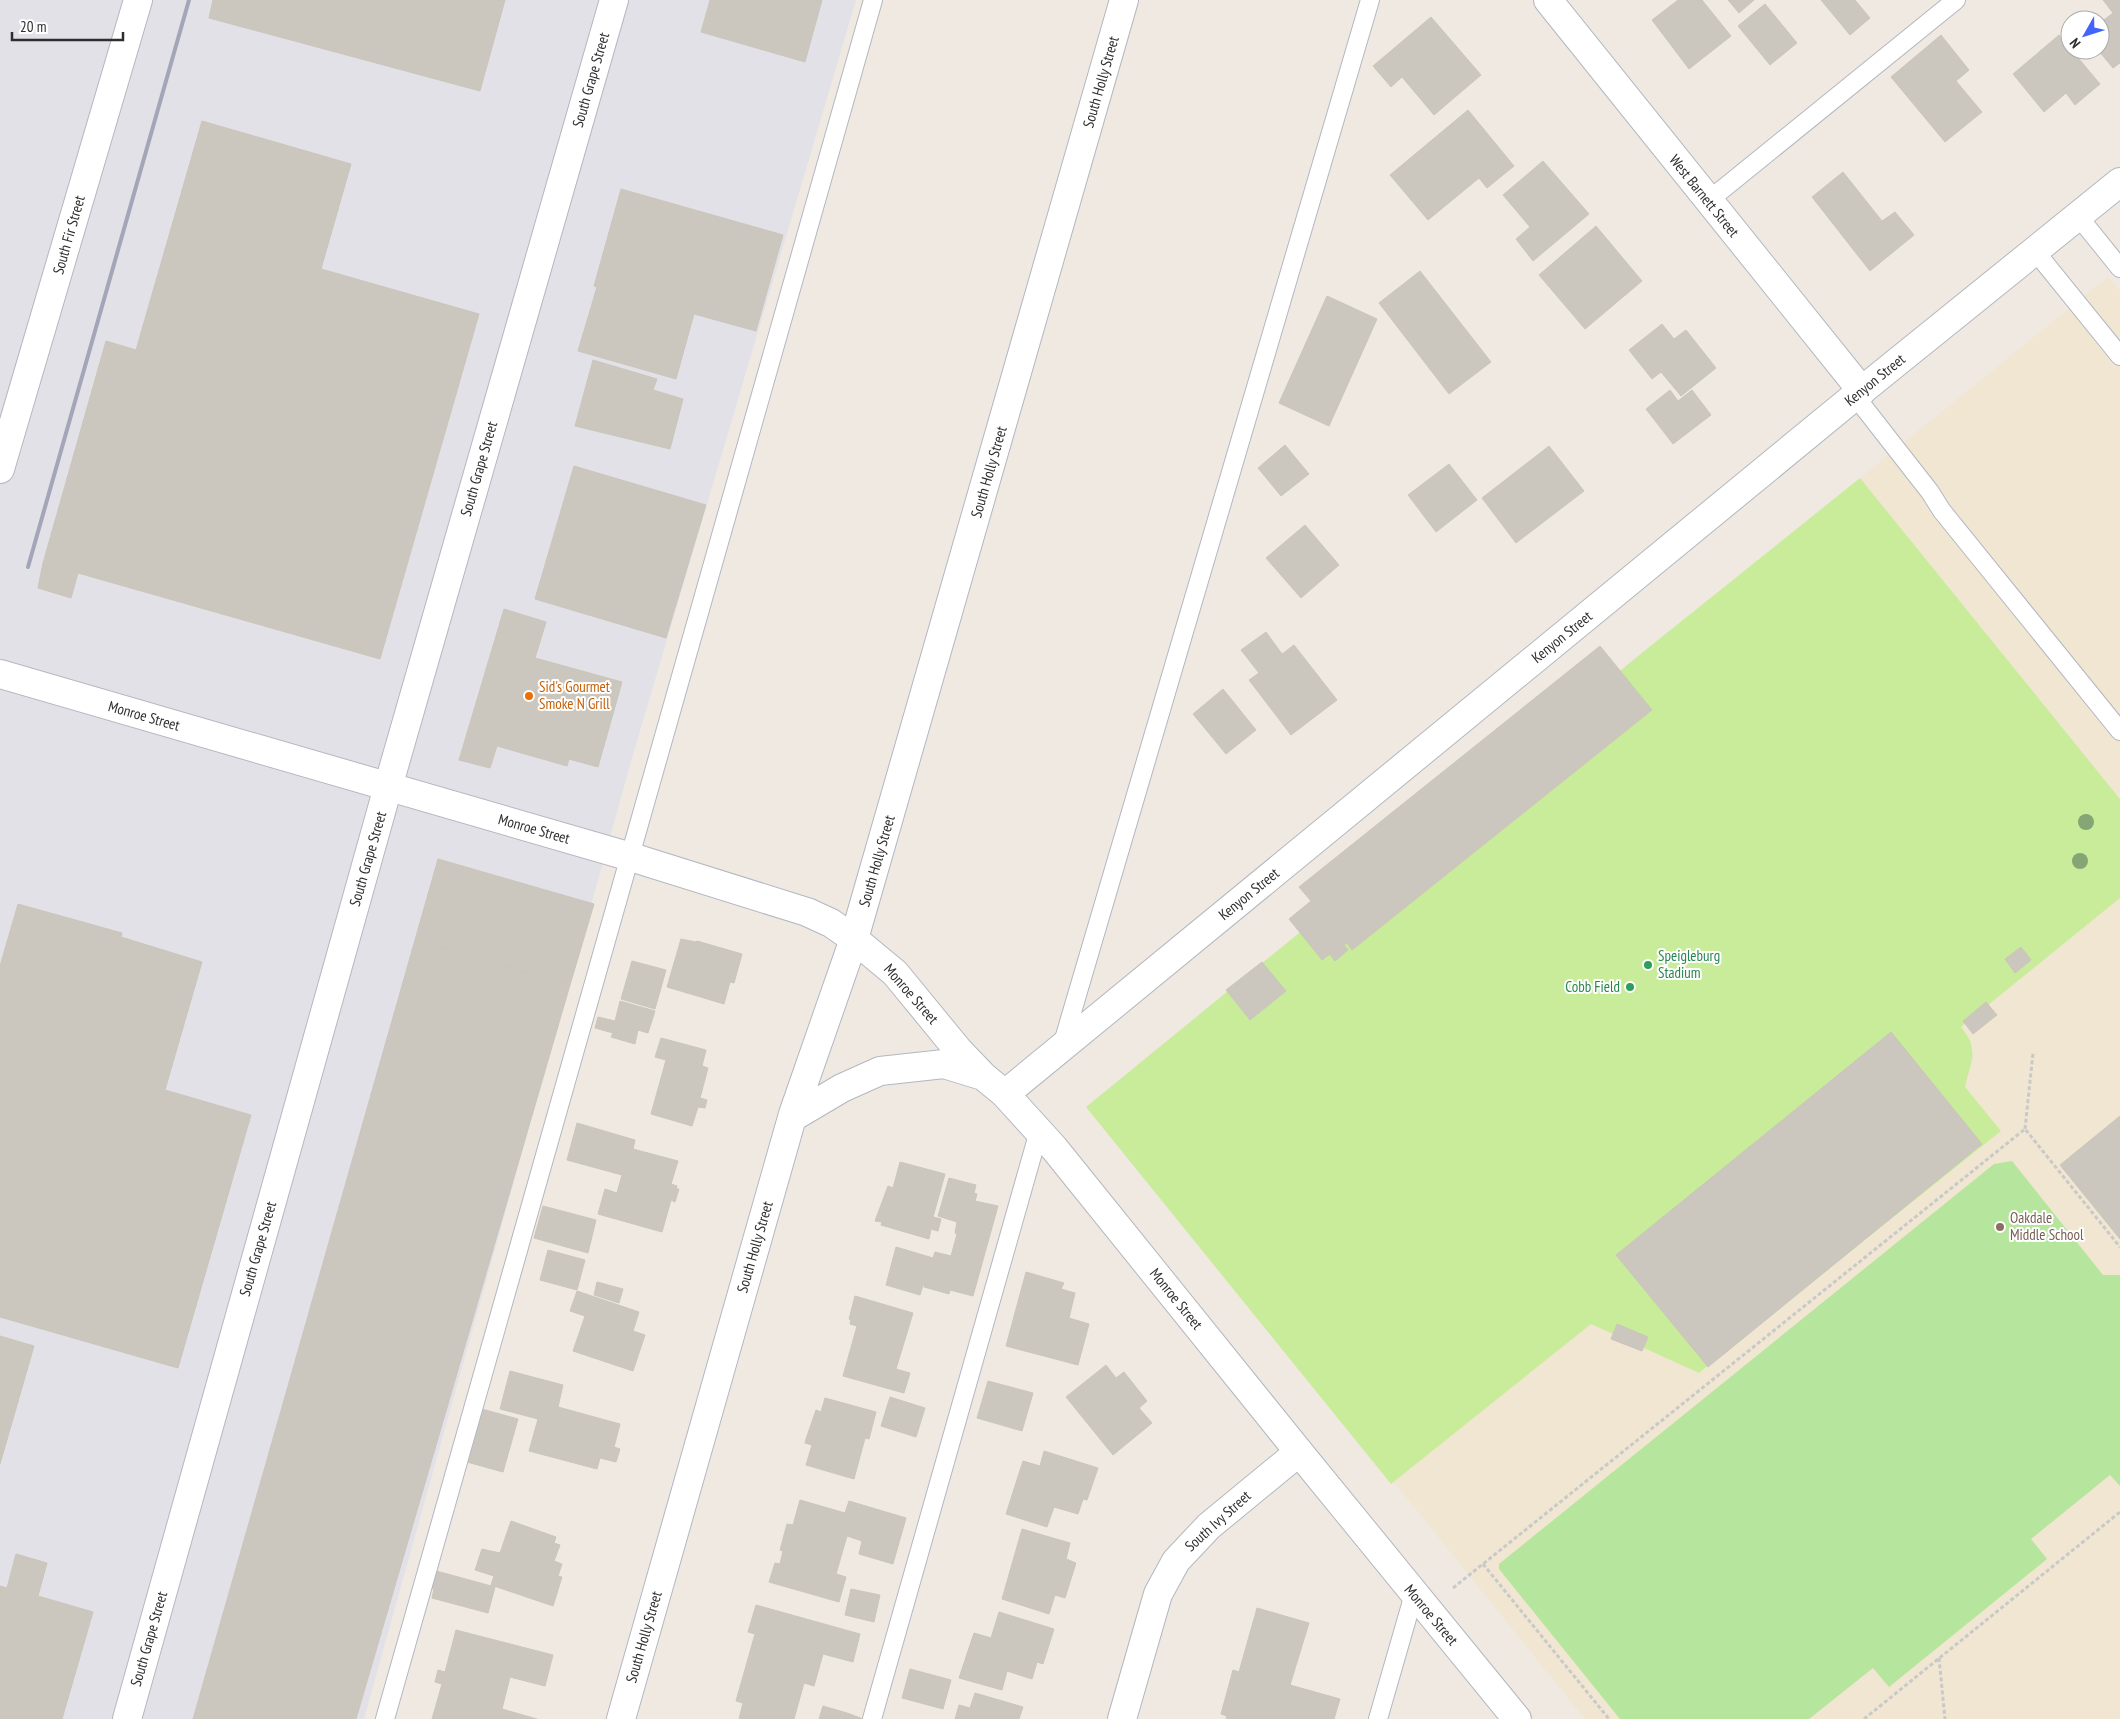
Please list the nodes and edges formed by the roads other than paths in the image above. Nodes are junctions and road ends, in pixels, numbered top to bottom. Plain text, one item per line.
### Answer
1 (138, 0) edge
2 (614, 0) edge
3 (873, 0) edge
4 (1124, 0) edge
5 (1370, 0) edge
6 (1548, 0) edge
7 (1956, 0) edge
8 (2120, 182) edge
9 (1708, 201) junction
10 (2078, 216) junction
11 (2035, 251) junction
12 (2120, 268) edge
13 (2120, 356) edge
14 (1858, 394) junction
15 (0, 470) edge
16 (0, 674) edge
17 (2120, 731) edge
18 (388, 787) junction
19 (631, 857) junction
20 (854, 939) junction
21 (1062, 1046) junction
22 (984, 1076) junction
23 (1005, 1094) junction
24 (793, 1117) junction
25 (1039, 1131) junction
26 (1299, 1452) junction
27 (1420, 1602) junction
28 (127, 1719) edge
29 (384, 1719) edge
30 (621, 1719) edge
31 (872, 1719) edge
32 (1122, 1719) edge
33 (1378, 1719) edge
34 (1517, 1719) edge

1 - 15 street, South Fir Street
2 - 18 street, South Grape Street
3 - 19 lane
4 - 20 street, South Holly Street
5 - 21 lane
6 - 9 street, West Barnett Street
7 - 9 lane
8 - 10 street, Kenyon Street
9 - 14 street, West Barnett Street
10 - 11 street, Kenyon Street
10 - 12 lane
11 - 13 lane
11 - 14 street, Kenyon Street
14 - 17 lane
14 - 21 street, Kenyon Street
16 - 18 street, Monroe Street
18 - 19 street, Monroe Street
18 - 28 street, South Grape Street
19 - 20 street, Monroe Street
19 - 29 lane
20 - 22 street, Monroe Street
20 - 24 street, South Holly Street
21 - 23 street, Kenyon Street
22 - 23 street, Monroe Street
22 - 24 street
23 - 25 street, Monroe Street
24 - 30 street, South Holly Street
25 - 26 street, Monroe Street
25 - 31 lane
26 - 27 street, Monroe Street
26 - 32 street, South Ivy Street
27 - 33 lane
27 - 34 street, Monroe Street

